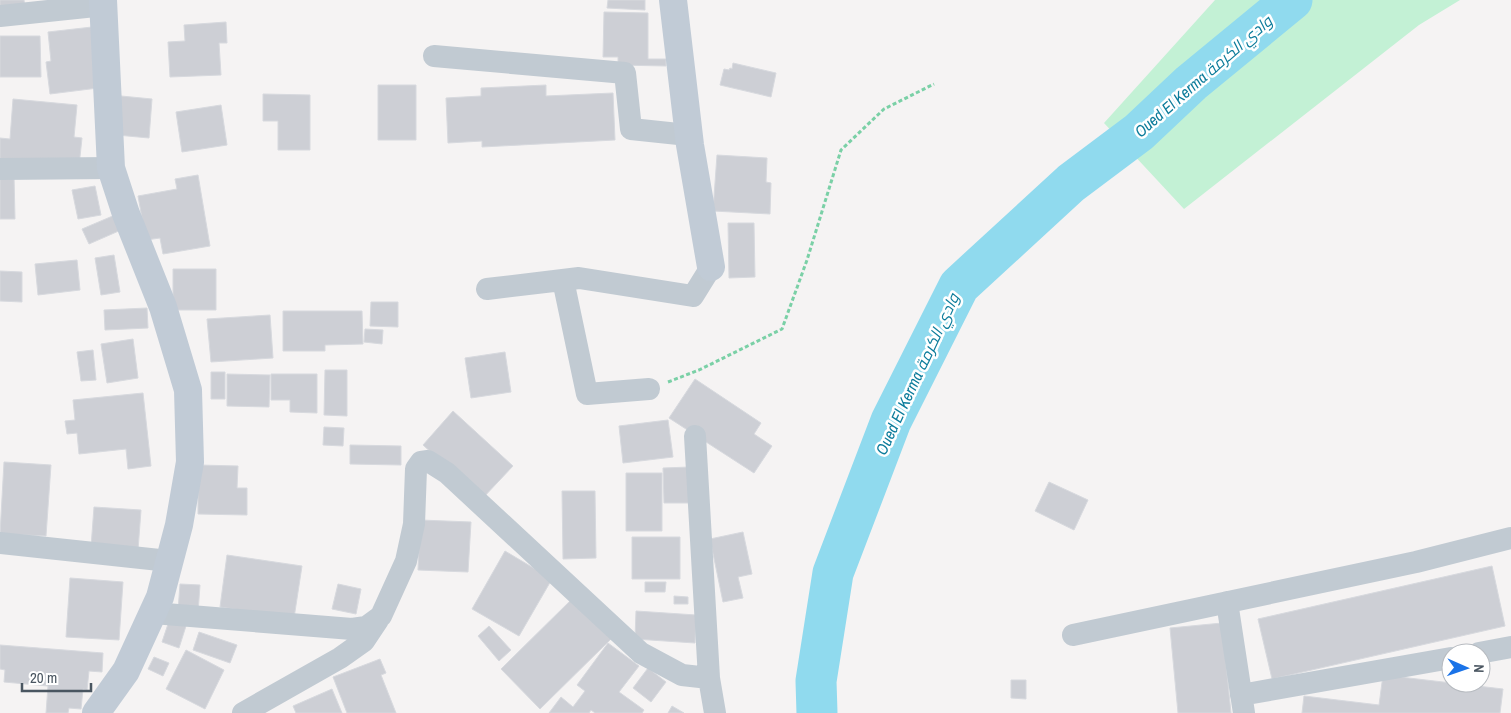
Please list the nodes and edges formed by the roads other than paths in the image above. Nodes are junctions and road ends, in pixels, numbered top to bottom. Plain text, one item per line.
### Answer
1 (673, 0) edge
2 (104, 3) edge
3 (0, 16) edge
4 (434, 56) dead end
5 (688, 136) junction
6 (111, 168) junction
7 (0, 169) edge
8 (711, 267) joint
9 (563, 280) junction
10 (487, 289) dead end
11 (649, 389) road end
12 (695, 436) dead end
13 (1511, 538) edge
14 (0, 543) edge
15 (169, 562) junction
16 (1227, 602) junction
17 (153, 613) junction
18 (381, 616) junction
19 (1073, 635) dead end
20 (1511, 647) edge
21 (1491, 651) edge
22 (1441, 660) edge
23 (709, 678) junction
24 (1242, 704) edge
25 (96, 713) edge
26 (243, 713) edge
27 (714, 713) edge

1 - 5 street
2 - 3 street
2 - 6 street
4 - 5 street
5 - 8 street
6 - 7 street
6 - 15 street
8 - 9 street
9 - 10 street
9 - 11 street
12 - 23 street
13 - 16 street
14 - 15 street
15 - 17 street
16 - 19 street
16 - 24 street
17 - 18 street
17 - 25 street
18 - 23 street
18 - 26 street
20 - 21 street
22 - 24 street
23 - 27 street

